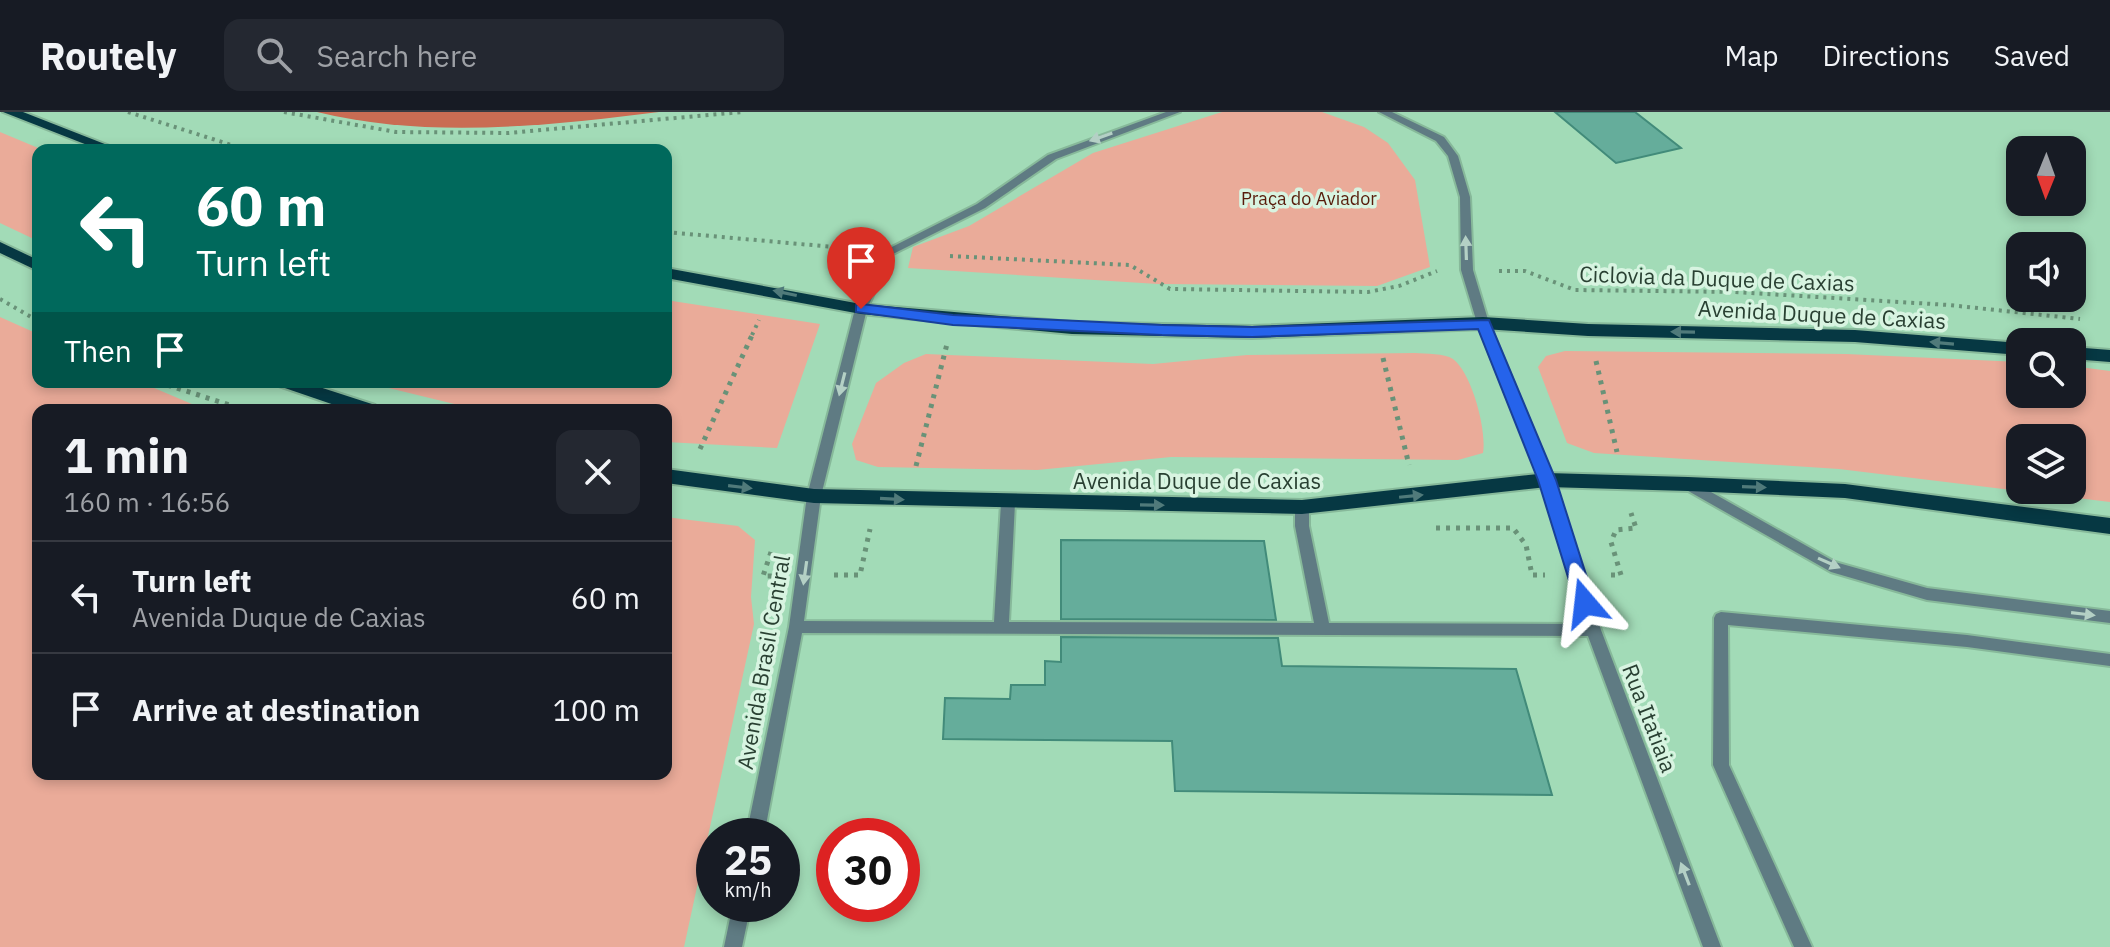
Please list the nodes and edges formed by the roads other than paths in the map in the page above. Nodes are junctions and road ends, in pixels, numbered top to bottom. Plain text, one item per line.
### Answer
1 (10, 112) edge
2 (1384, 112) edge
3 (1166, 113) edge
4 (1400, 116) edge
5 (97, 144) edge
6 (0, 247) edge
7 (32, 263) edge
8 (672, 274) edge
9 (861, 309) junction
10 (1483, 323) junction
11 (2006, 348) edge
12 (2086, 354) edge
13 (2110, 356) edge
14 (303, 388) edge
15 (351, 404) edge
16 (676, 478) edge
17 (1547, 480) junction
18 (1688, 484) junction
19 (814, 496) junction
20 (1008, 503) junction
21 (1302, 507) junction
22 (2110, 526) edge
23 (2110, 617) edge
24 (796, 627) junction
25 (1001, 628) junction
26 (1323, 629) junction
27 (1593, 630) junction
28 (2110, 660) edge
29 (759, 818) edge
30 (738, 922) edge
31 (733, 947) edge
32 (1712, 947) edge
33 (1803, 947) edge

1 - 5 main road
2 - 4 street, Rua Itatiaia
3 -> 9 street, Avenida Brasil Central
10 -> 4 street, Rua Itatiaia
6 - 7 main road
9 -> 8 main road, Avenida Duque de Caxias
9 - 10 main road, Avenida Duque de Caxias
9 -> 19 street, Avenida Brasil Central
11 -> 10 main road, Avenida Duque de Caxias
10 - 17 street, Rua Itatiaia
12 - 13 main road
14 - 15 main road
16 -> 19 main road, Avenida Duque de Caxias
17 - 18 main road, Avenida Duque de Caxias
21 -> 17 main road, Avenida Duque de Caxias
17 - 27 street, Rua Itatiaia
18 -> 22 main road, Avenida Duque de Caxias
18 -> 23 street
19 -> 20 main road, Avenida Duque de Caxias
19 -> 24 street, Avenida Brasil Central
20 -> 21 main road, Avenida Duque de Caxias
20 - 25 street
21 - 26 street
24 - 25 street
24 - 29 street, Avenida Brasil Central
25 - 26 street
26 - 27 street
32 -> 27 street, Rua Itatiaia
28 - 33 street
30 - 31 street

